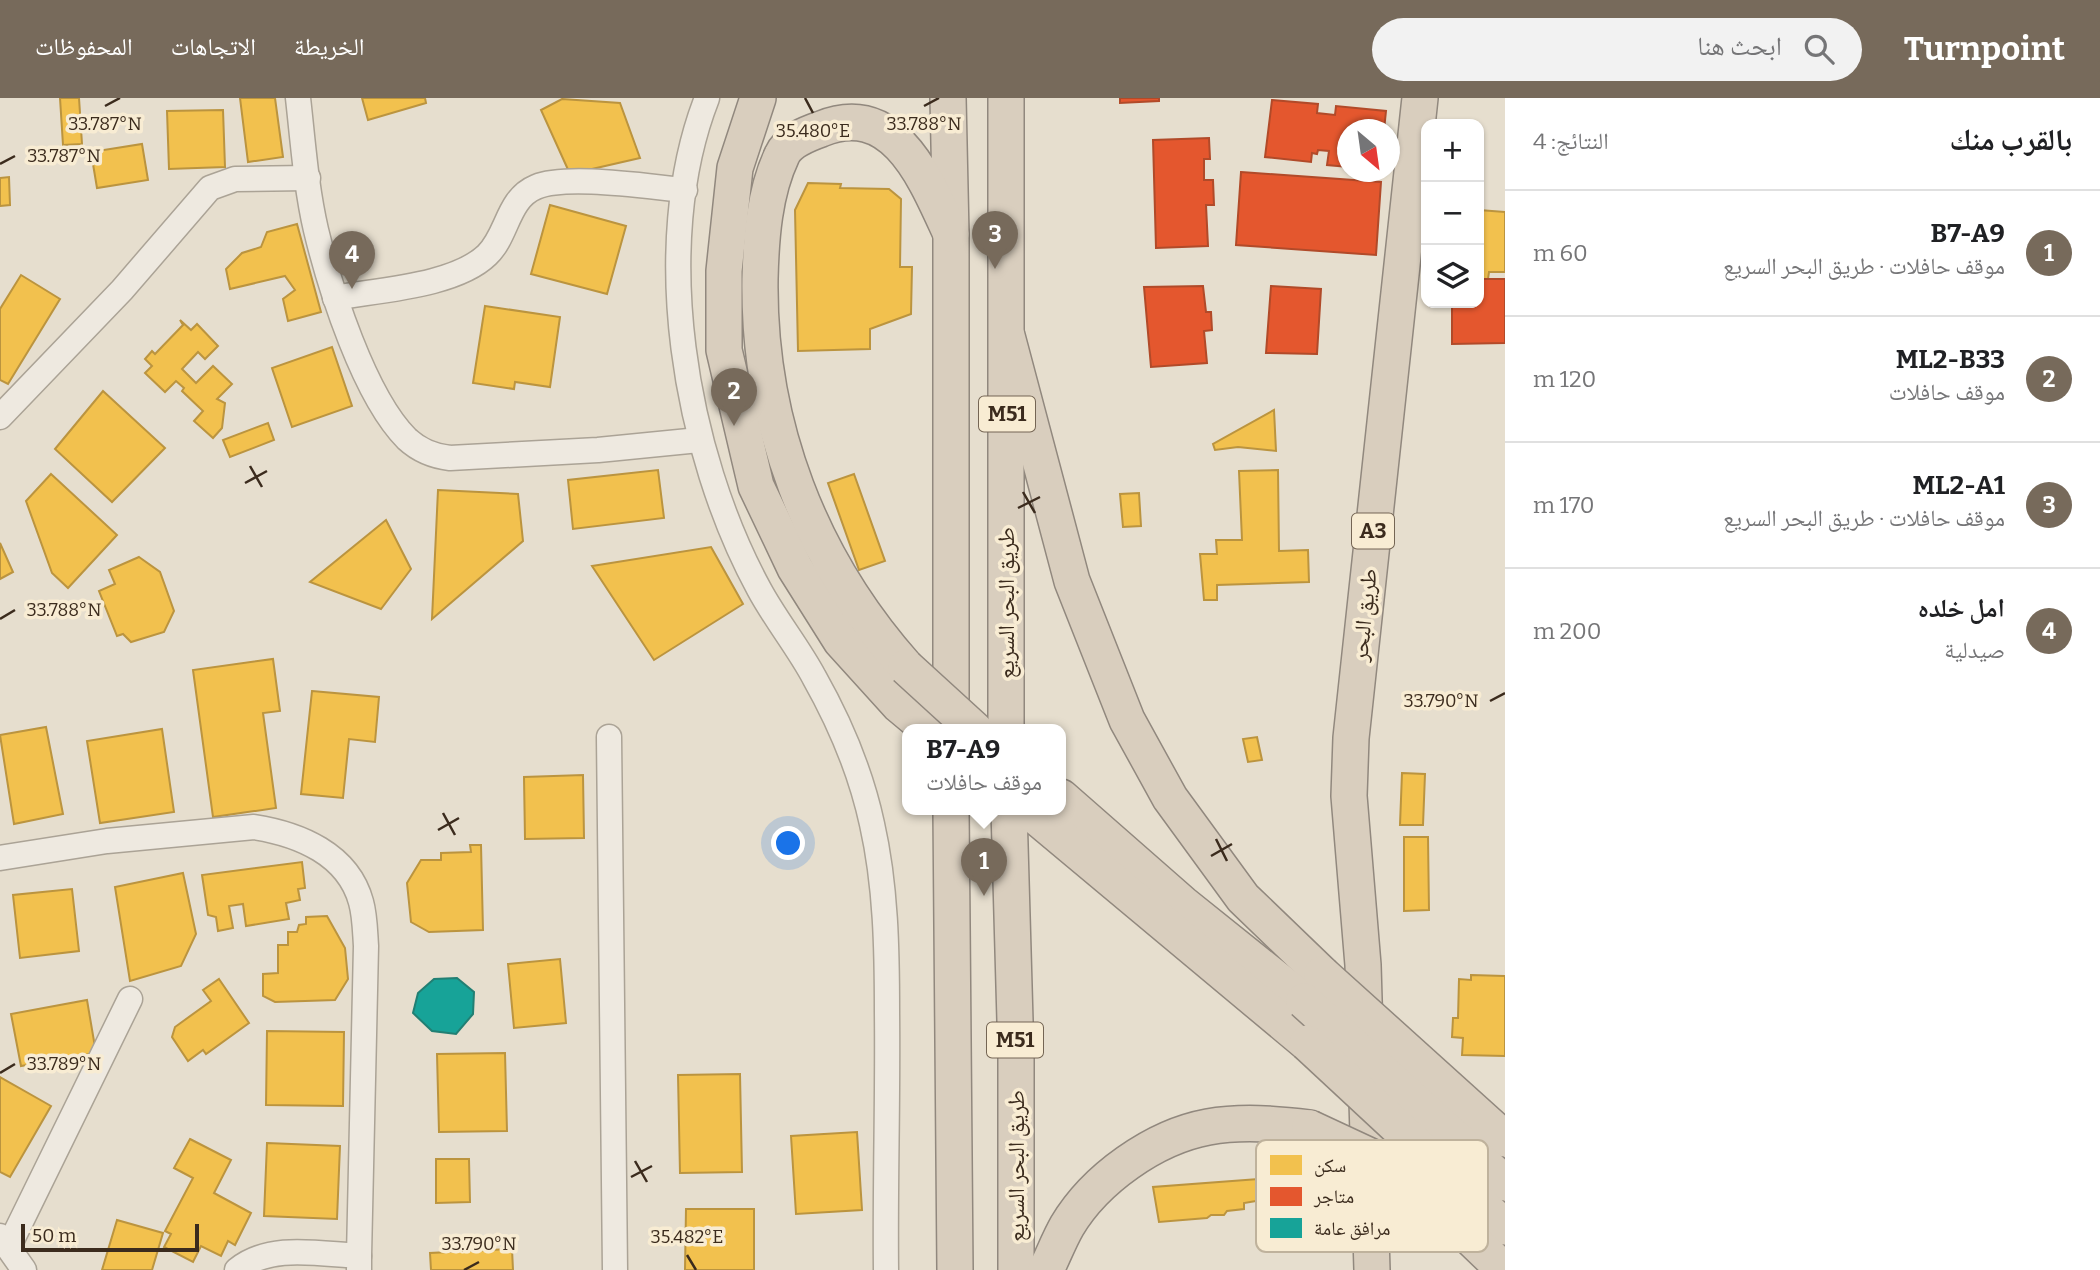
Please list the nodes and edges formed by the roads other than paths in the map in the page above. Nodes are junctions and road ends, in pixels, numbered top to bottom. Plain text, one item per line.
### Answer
1 (298, 98) edge
2 (707, 98) edge
3 (758, 98) edge
4 (948, 98) edge
5 (1006, 98) edge
6 (1420, 98) edge
7 (308, 178) junction
8 (685, 190) junction
9 (951, 234) junction
10 (335, 298) junction
11 (1007, 336) junction
12 (0, 417) edge
13 (699, 440) junction
14 (922, 724) edge
15 (951, 724) edge
16 (968, 724) edge
17 (1006, 724) edge
18 (609, 737) dead end
19 (1070, 803) edge
20 (951, 815) edge
21 (1009, 815) edge
22 (1034, 815) edge
23 (0, 858) edge
24 (1313, 988) junction
25 (130, 999) dead end
26 (1505, 1139) edge
27 (1336, 1140) edge
28 (1368, 1140) edge
29 (1411, 1140) edge
30 (1463, 1140) edge
31 (1488, 1166) edge
32 (1505, 1183) edge
33 (1488, 1211) edge
34 (1505, 1227) edge
35 (5, 1241) edge
36 (1371, 1252) edge
37 (1485, 1252) edge
38 (359, 1263) edge
39 (24, 1270) edge
40 (237, 1270) edge
41 (615, 1270) edge
42 (886, 1270) edge
43 (955, 1270) edge
44 (1016, 1270) edge
45 (1046, 1270) edge
46 (1372, 1270) edge
47 (1504, 1270) edge

1 - 7 street
2 - 8 street
3 - 14 highway
4 - 9 highway, M51
5 - 11 highway, طريق البحر السريع / M51
6 - 28 highway, طريق البحر / A3
7 - 10 street
7 - 12 street
8 - 10 street
8 - 13 street
9 - 15 highway, M51
9 - 16 highway, bridge
10 - 13 street
11 - 17 highway, طريق البحر السريع / M51
11 - 24 highway
13 - 42 street
18 - 41 street
19 - 24 highway
20 - 43 highway
21 - 44 highway, طريق البحر السريع / M51
22 - 29 highway, bridge
23 - 38 street
24 - 26 highway, bridge
24 - 30 highway, bridge
25 - 35 street
27 - 45 highway, bridge
31 - 32 highway, bridge
33 - 34 highway, bridge
35 - 39 street
36 - 46 highway, طريق البحر / A3
37 - 47 highway, bridge
38 - 40 street

